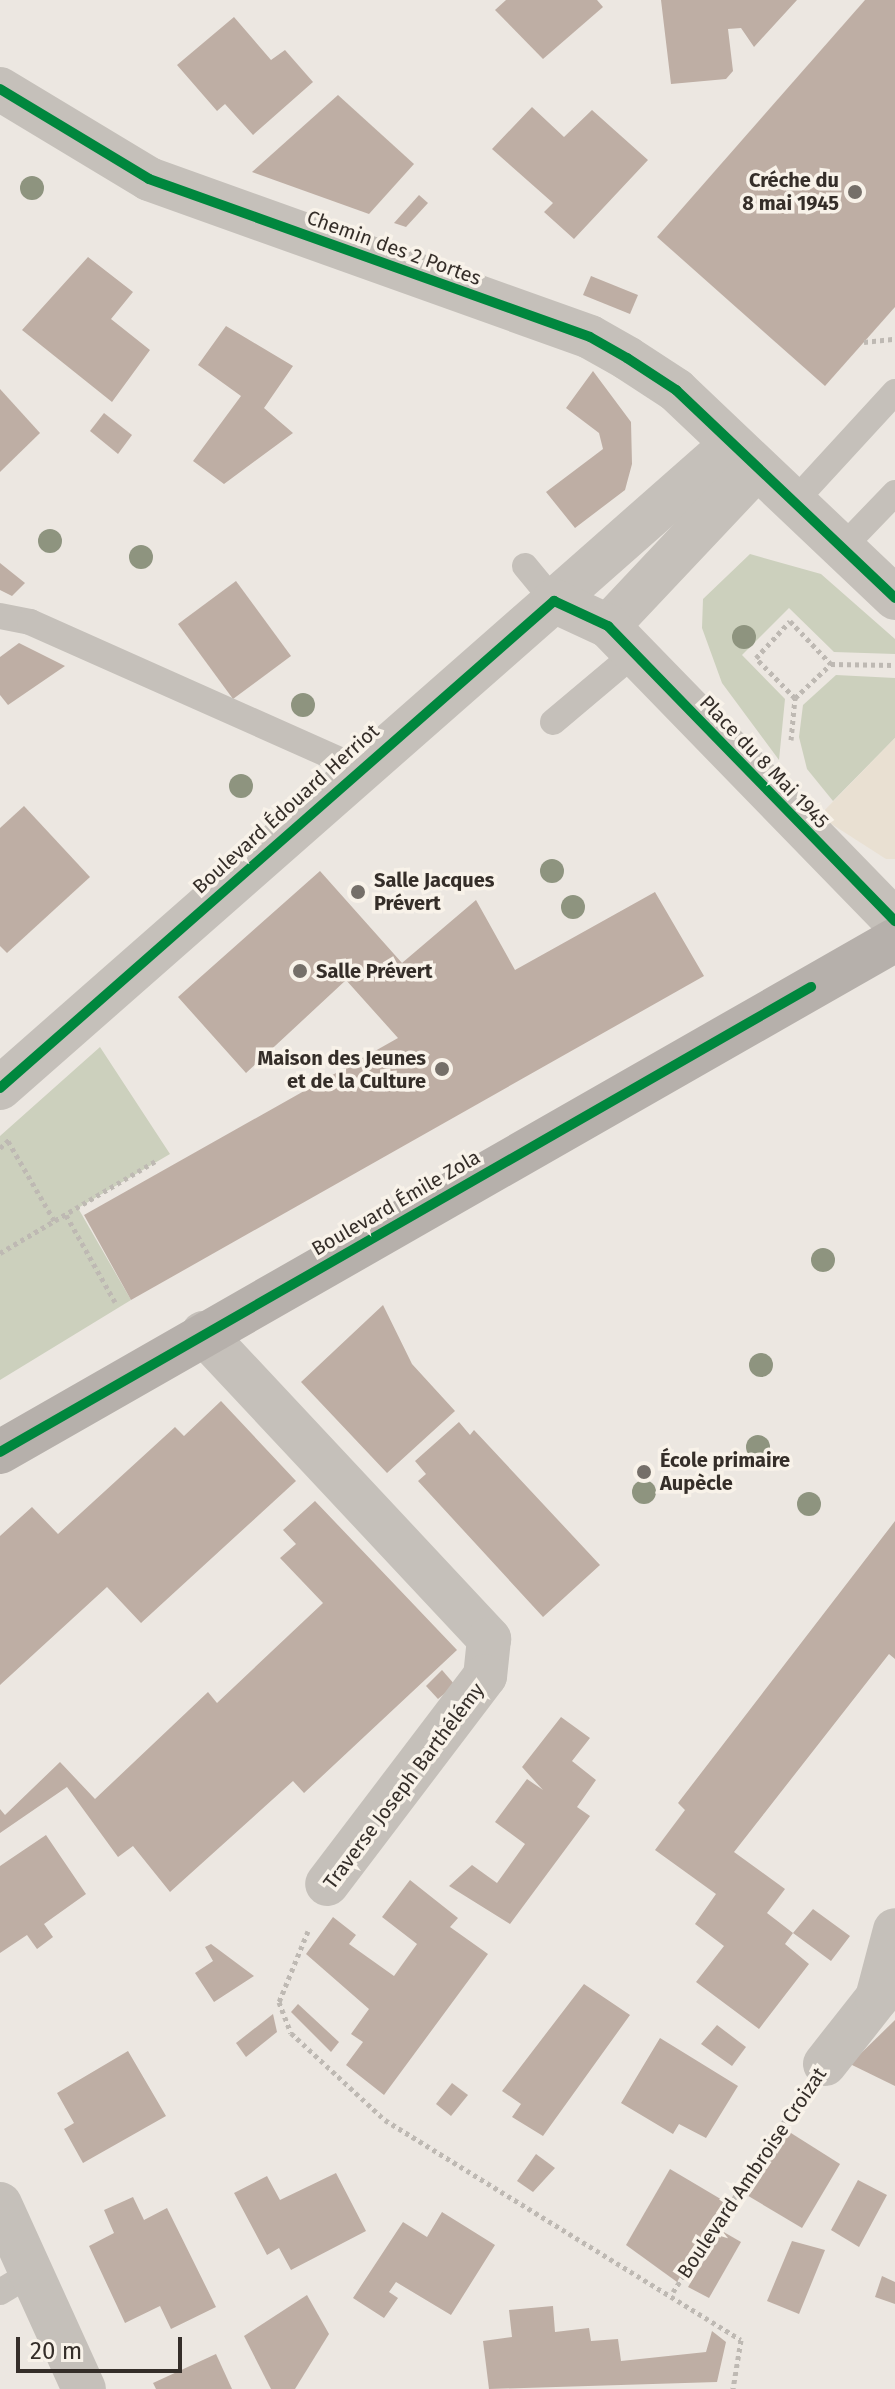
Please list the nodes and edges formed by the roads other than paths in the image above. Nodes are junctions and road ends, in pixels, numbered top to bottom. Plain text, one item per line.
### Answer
1 (0, 89) edge
2 (895, 392) edge
3 (743, 458) junction
4 (895, 493) edge
5 (792, 504) junction
6 (843, 547) junction
7 (525, 566) dead end
8 (895, 598) edge
9 (554, 601) junction
10 (0, 616) edge
11 (622, 640) junction
12 (553, 722) dead end
13 (358, 768) junction
14 (895, 921) edge
15 (895, 940) edge
16 (0, 1088) edge
17 (203, 1333) junction
18 (0, 1452) edge
19 (327, 1884) road end
20 (895, 1930) edge
21 (825, 2064) road end
22 (0, 2204) edge
23 (16, 2282) edge
24 (84, 2389) edge

1 - 3 street, Chemin des 2 Portes
2 - 5 lane
3 - 5 street
3 - 9 street, Boulevard Édouard Herriot
3 - 11 street
4 - 6 lane
5 - 6 street
6 - 8 street
7 - 9 lane
9 - 11 street
9 - 13 street, Boulevard Édouard Herriot
10 - 13 lane
11 - 12 lane
11 - 14 street, Place du 8 Mai 1945
13 - 16 street, Boulevard Édouard Herriot
15 - 17 main road, Boulevard Émile Zola
17 - 18 main road, Boulevard Émile Zola
17 - 19 street, Traverse Joseph Barthélémy
20 - 21 street, Boulevard Ambroise Croizat
22 - 23 street
23 - 24 street

